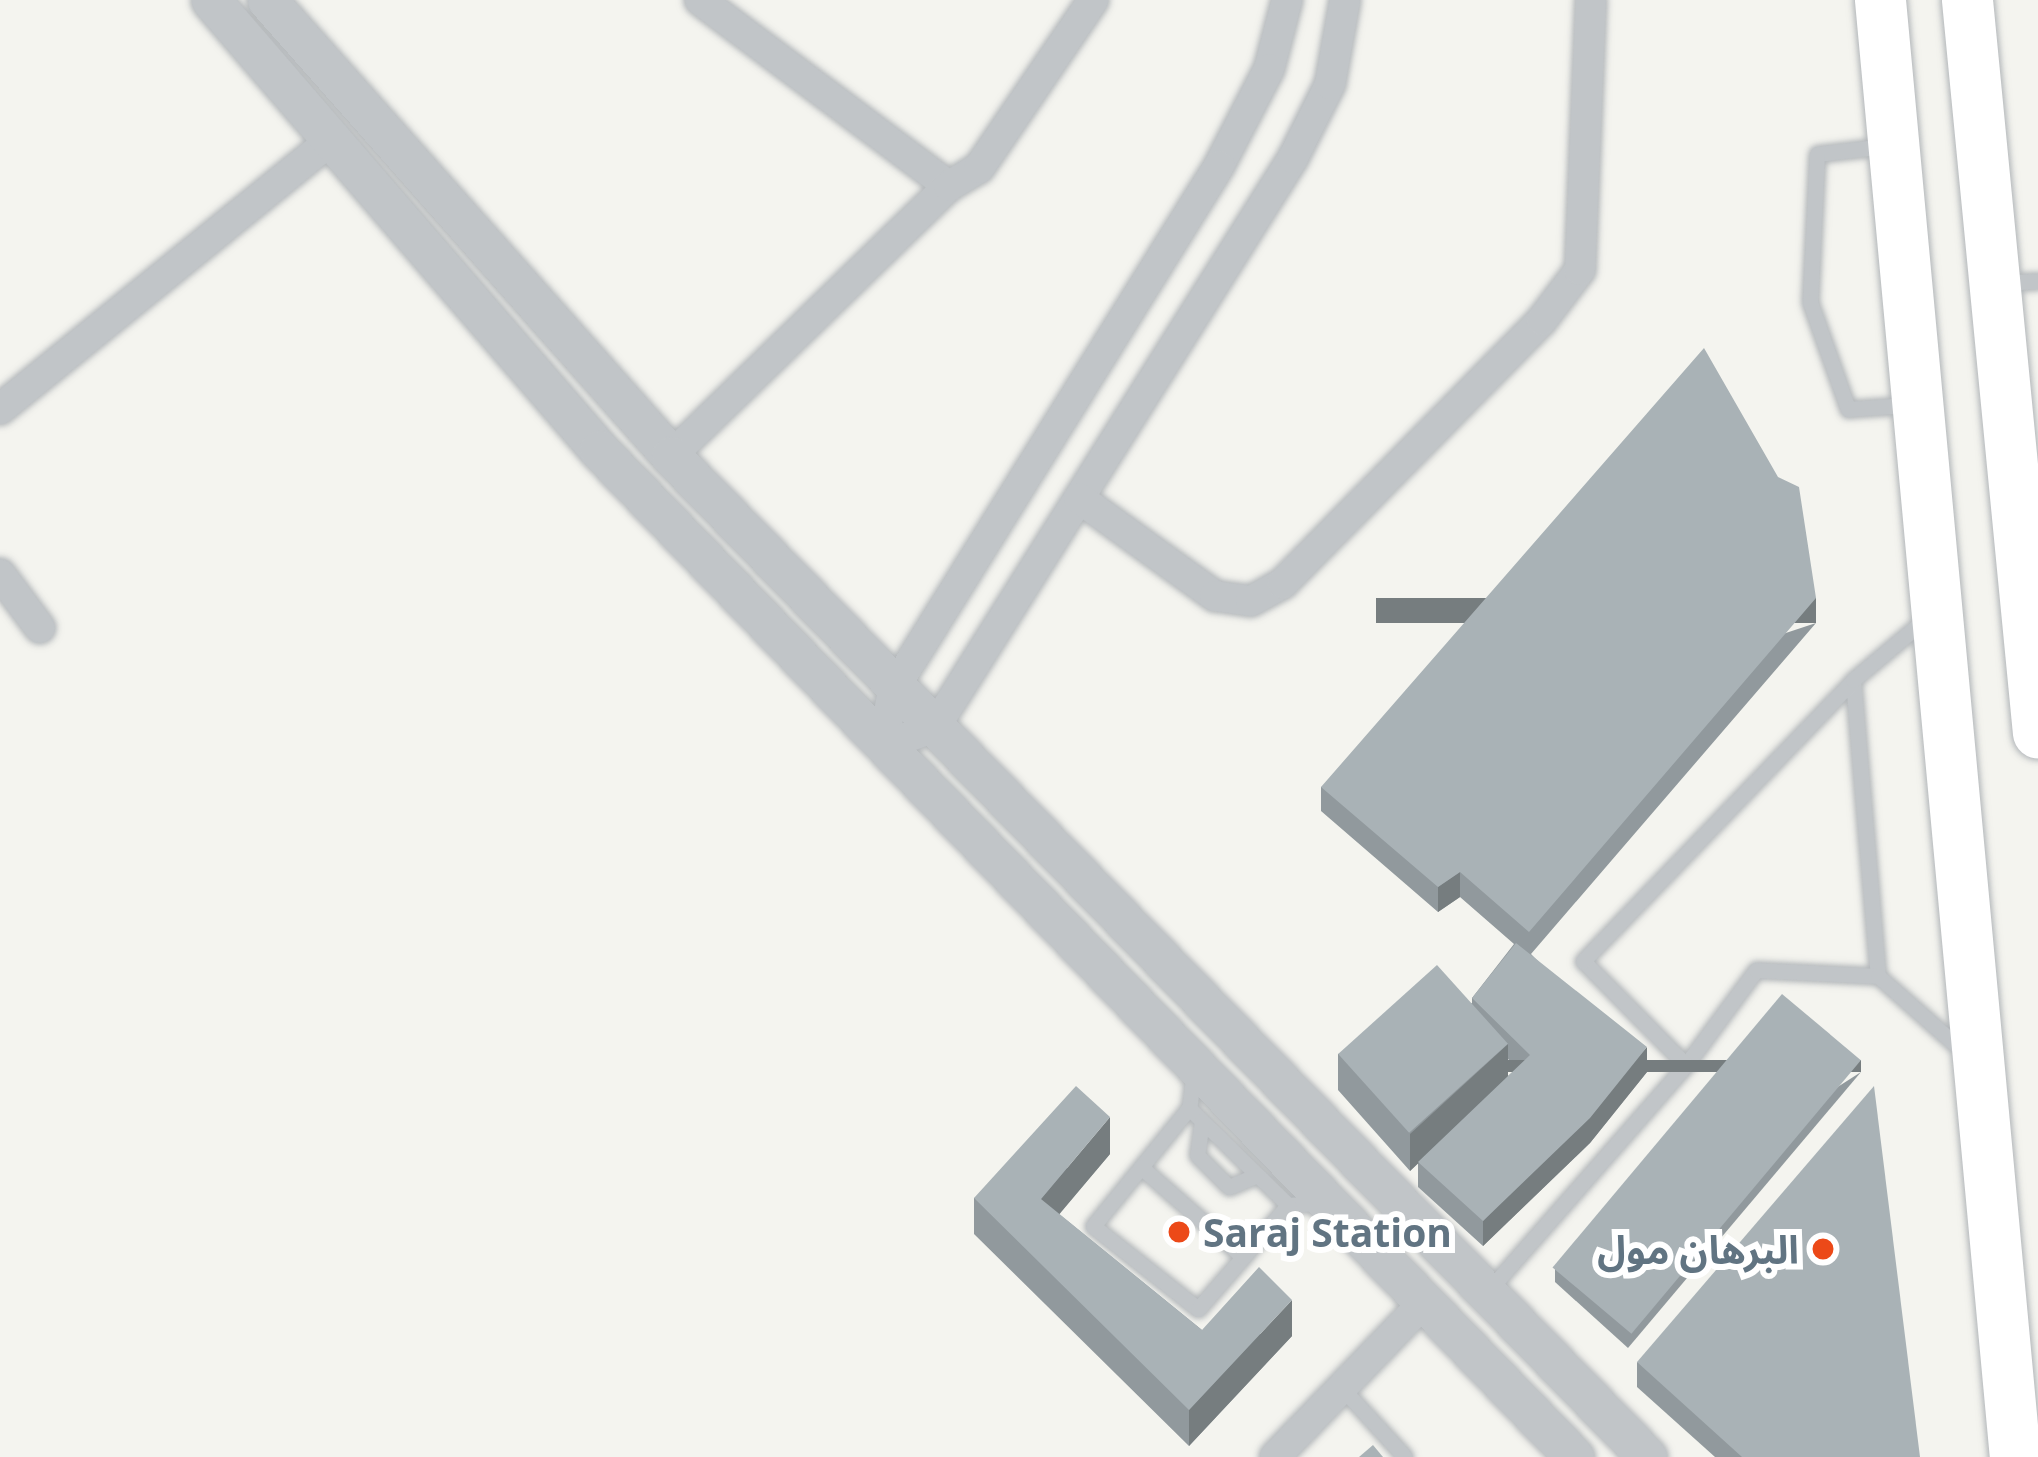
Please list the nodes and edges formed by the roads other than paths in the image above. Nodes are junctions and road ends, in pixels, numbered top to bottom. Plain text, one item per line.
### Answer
1 (211, 0) edge
2 (267, 0) edge
3 (700, 0) edge
4 (1093, 0) edge
5 (1287, 0) edge
6 (1345, 0) edge
7 (1591, 0) edge
8 (1880, 0) edge
9 (1967, 0) edge
10 (329, 142) junction
11 (1894, 145) junction
12 (949, 186) junction
13 (2017, 282) edge
14 (1913, 405) junction
15 (0, 409) edge
16 (671, 456) junction
17 (1079, 498) junction
18 (0, 574) edge
19 (1933, 612) junction
20 (40, 628) dead end
21 (1853, 680) junction
22 (892, 689) junction
23 (935, 727) junction
24 (2038, 733) edge
25 (883, 746) junction
26 (1878, 976) junction
27 (1195, 1062) junction
28 (1977, 1063) junction
29 (1686, 1065) junction
30 (1189, 1108) junction
31 (1202, 1121) junction
32 (1141, 1167) junction
33 (1257, 1175) junction
34 (1307, 1203) junction
35 (1243, 1257) junction
36 (1486, 1293) junction
37 (1424, 1303) junction
38 (1342, 1388) junction
39 (1275, 1457) edge
40 (1405, 1457) edge
41 (1574, 1457) edge
42 (1647, 1457) edge
43 (2015, 1457) edge

1 - 10 street
2 - 16 street
3 - 12 street
4 - 12 street
5 - 22 street
6 - 17 street
7 - 17 street
8 - 11 highway
9 - 13 highway
10 - 15 street
10 - 25 street
11 - 14 highway
11 - 14 lane
12 - 16 street
13 - 24 highway
14 - 19 highway
16 - 22 street
17 - 23 street
18 - 20 street
19 - 21 lane
19 - 28 highway
21 - 26 lane
21 - 29 lane
22 - 23 street
22 - 25 street
23 - 25 street
23 - 36 street
25 - 27 street
26 - 28 lane
26 - 29 lane
27 - 30 lane
27 - 34 street
28 - 43 highway
29 - 36 lane
30 - 31 lane
30 - 32 lane
31 - 33 lane
31 - 33 lane
32 - 35 lane
32 - 35 lane
33 - 34 lane
34 - 35 lane
34 - 37 street
36 - 42 street
37 - 38 street
37 - 41 street
38 - 39 street
38 - 40 lane

